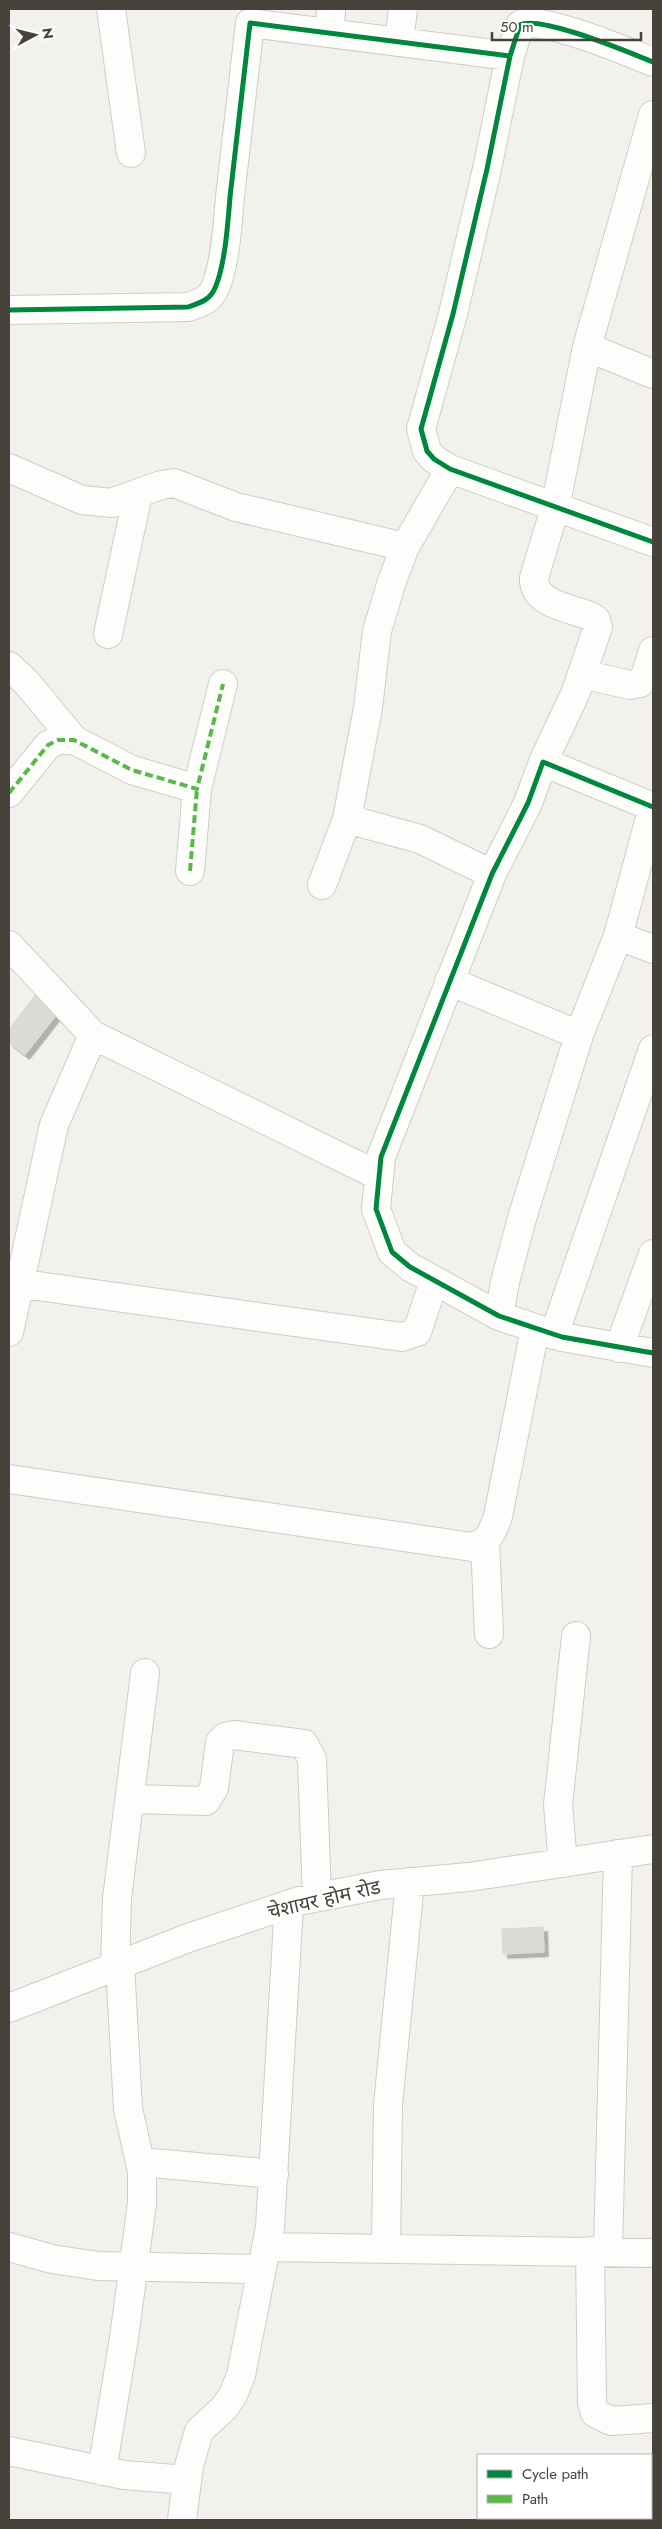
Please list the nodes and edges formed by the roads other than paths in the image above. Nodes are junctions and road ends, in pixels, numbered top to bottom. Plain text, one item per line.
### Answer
1 (110, 9) edge
2 (403, 9) edge
3 (250, 16) edge
4 (520, 16) edge
5 (331, 21) edge
6 (399, 42) junction
7 (510, 56) junction
8 (653, 62) edge
9 (653, 115) edge
10 (131, 153) dead end
11 (9, 310) edge
12 (587, 347) junction
13 (653, 374) edge
14 (9, 468) edge
15 (450, 469) junction
16 (138, 494) junction
17 (555, 508) junction
18 (653, 542) edge
19 (405, 547) junction
20 (108, 634) dead end
21 (653, 651) edge
22 (9, 666) edge
23 (582, 674) junction
24 (223, 684) dead end
25 (74, 740) junction
26 (542, 762) junction
27 (197, 789) junction
28 (9, 793) edge
29 (653, 807) edge
30 (347, 819) junction
31 (190, 871) dead end
32 (492, 874) junction
33 (322, 885) dead end
34 (618, 936) junction
35 (9, 945) edge
36 (653, 949) edge
37 (450, 981) junction
38 (93, 1034) junction
39 (579, 1036) junction
40 (653, 1049) edge
41 (379, 1176) junction
42 (653, 1254) edge
43 (434, 1281) junction
44 (13, 1282) edge
45 (499, 1316) junction
46 (9, 1332) edge
47 (544, 1332) junction
48 (619, 1348) junction
49 (653, 1352) edge
50 (9, 1479) edge
51 (485, 1542) junction
52 (489, 1634) dead end
53 (576, 1636) dead end
54 (145, 1673) dead end
55 (130, 1800) junction
56 (653, 1849) edge
57 (618, 1854) junction
58 (563, 1862) junction
59 (410, 1882) junction
60 (317, 1897) junction
61 (289, 1904) junction
62 (117, 1965) junction
63 (9, 2008) edge
64 (140, 2162) junction
65 (274, 2174) junction
66 (9, 2247) edge
67 (386, 2248) junction
68 (599, 2251) junction
69 (653, 2253) edge
70 (264, 2258) junction
71 (133, 2265) junction
72 (653, 2418) edge
73 (9, 2451) edge
74 (102, 2471) junction
75 (187, 2480) junction
76 (182, 2520) edge

1 - 10 street
2 - 6 street
3 - 5 street
3 - 11 street
4 - 7 street
4 - 8 street
5 - 6 street
6 - 7 street
7 - 15 street
9 - 12 street
12 - 13 street
12 - 17 street
14 - 16 street
15 - 17 street
15 - 19 street
16 - 19 street
16 - 20 street
17 - 18 street
17 - 23 street
19 - 30 street
21 - 23 street
22 - 25 street
23 - 26 street
24 - 27 street
25 - 27 street
25 - 28 street
26 - 29 street
26 - 32 street
27 - 31 street
29 - 34 street
30 - 32 street
30 - 33 street
32 - 37 street
34 - 36 street
34 - 39 street
35 - 38 street
37 - 39 street
37 - 41 street
38 - 41 street
38 - 44 street
39 - 45 street
40 - 47 street
41 - 43 street
42 - 48 street
43 - 44 street
43 - 45 street
44 - 46 street
45 - 47 street
47 - 48 street
47 - 51 street
48 - 49 street
50 - 51 street
51 - 52 street
53 - 58 street
54 - 55 street
55 - 60 street
55 - 62 street
56 - 57 street, चेशायर होम रोड
57 - 58 street, चेशायर होम रोड
57 - 68 street
58 - 59 street, चेशायर होम रोड
59 - 60 street, चेशायर होम रोड
59 - 67 street
60 - 61 street, चेशायर होम रोड
61 - 62 street, चेशायर होम रोड
61 - 65 street
62 - 63 street, चेशायर होम रोड
62 - 64 street
64 - 65 street
64 - 71 street
65 - 70 street
66 - 71 street
67 - 68 street
67 - 70 street
68 - 69 street
68 - 72 street
70 - 71 street
70 - 75 street
71 - 74 street
73 - 74 street
74 - 75 street
75 - 76 street

